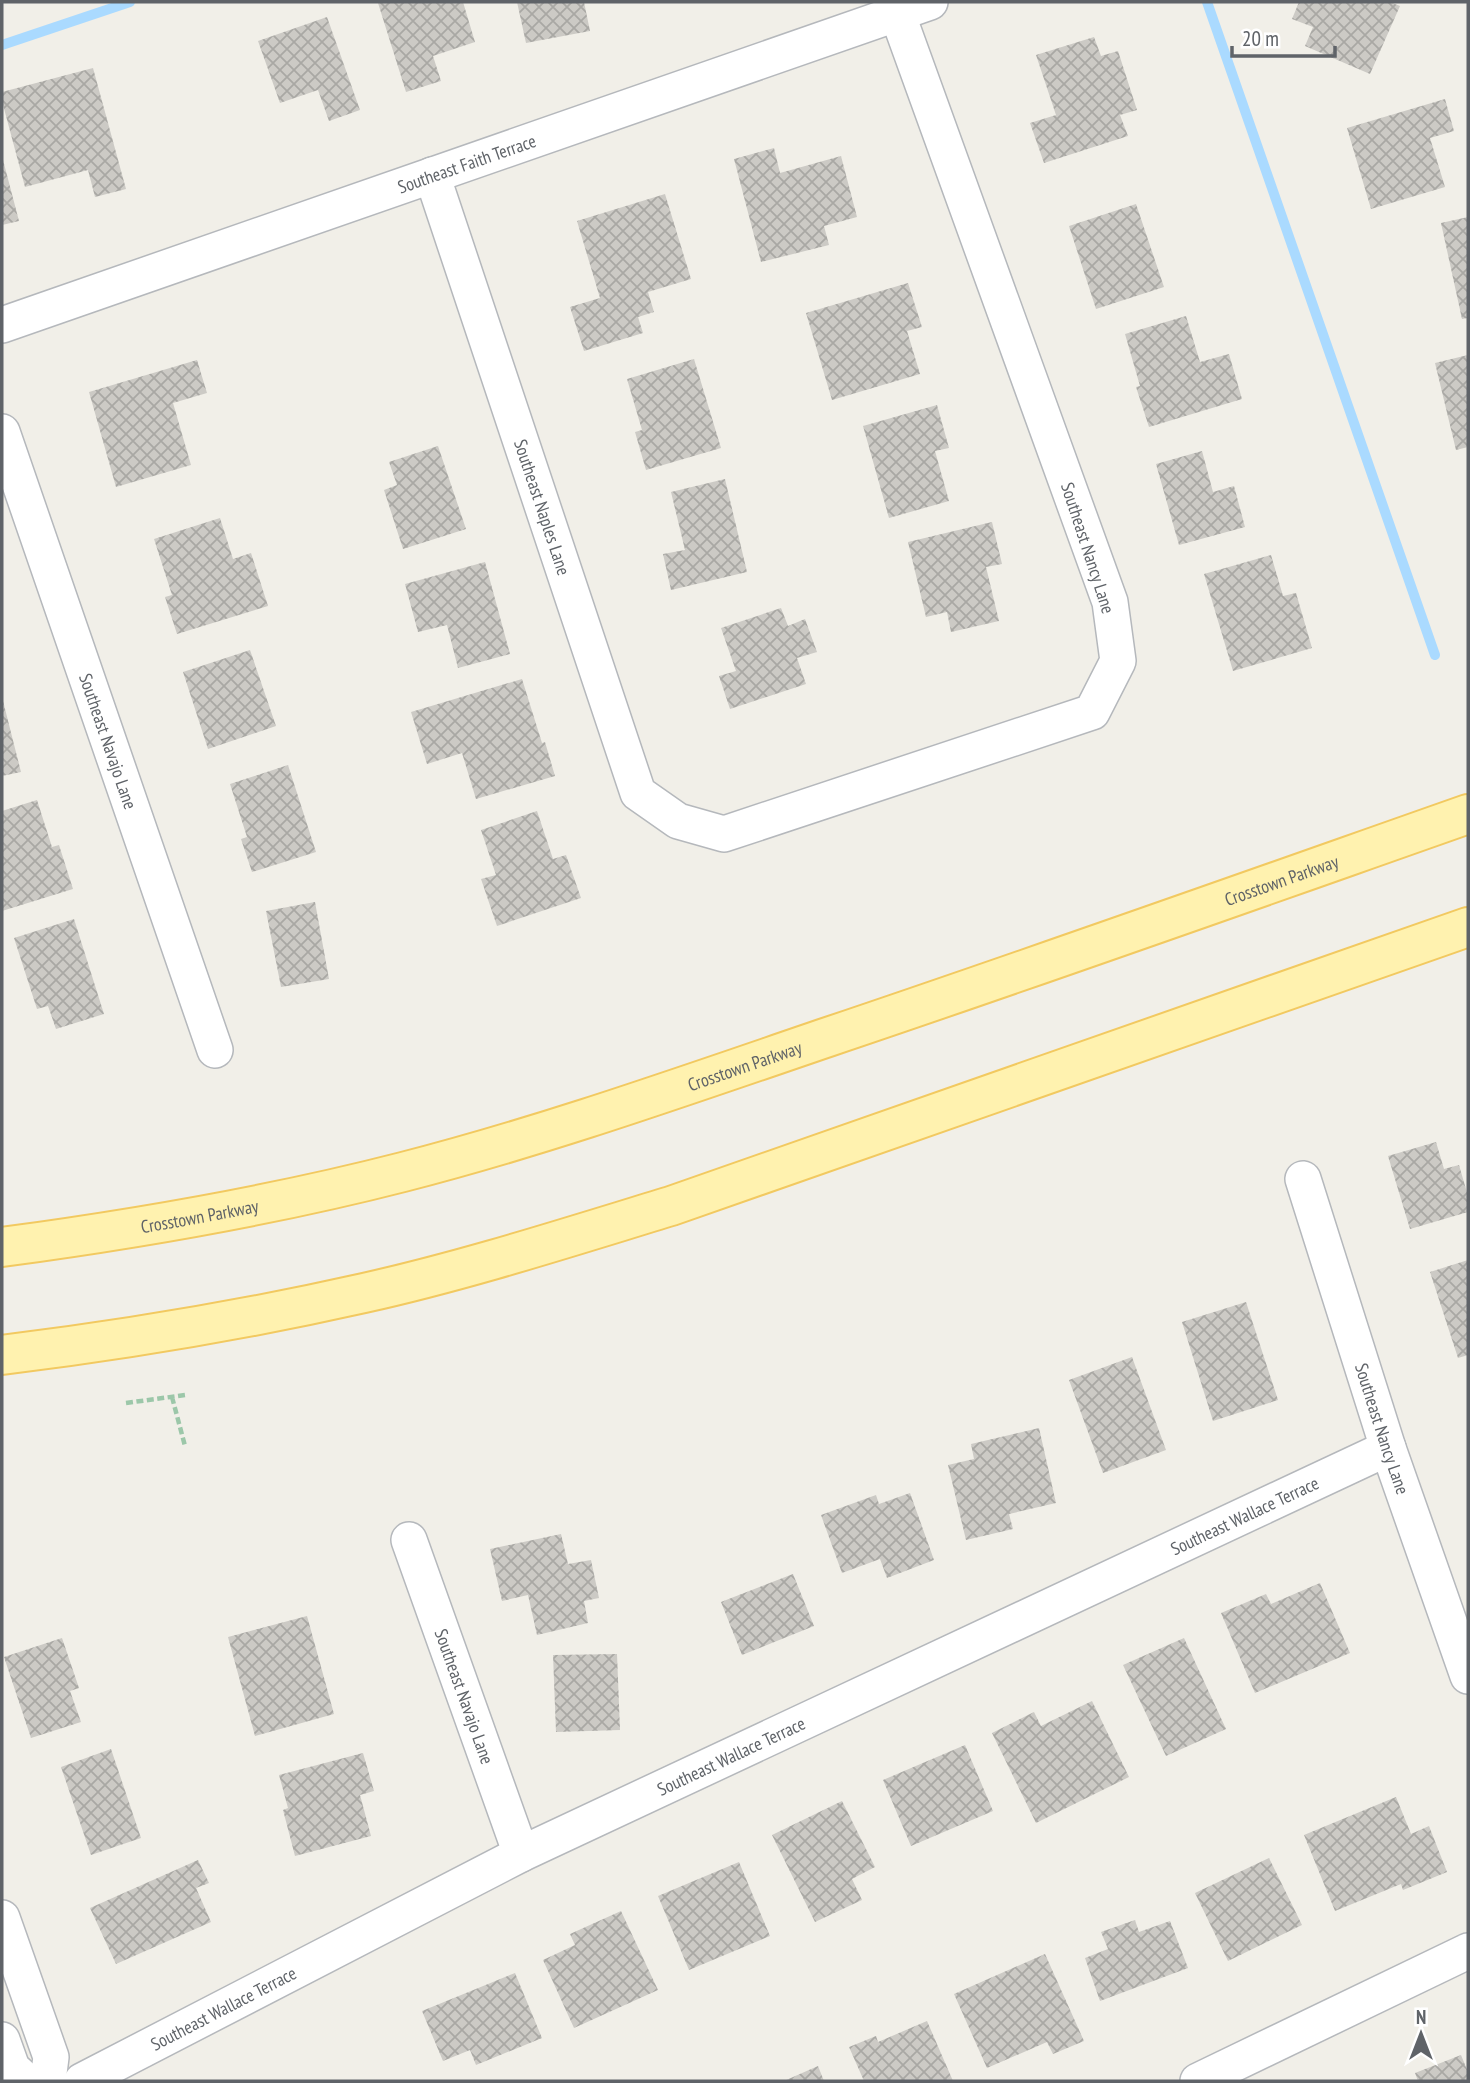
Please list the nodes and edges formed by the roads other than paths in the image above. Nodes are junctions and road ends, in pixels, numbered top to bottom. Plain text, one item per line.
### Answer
1 (930, 2) edge
2 (897, 13) junction
3 (432, 175) junction
4 (2, 325) edge
5 (2, 432) edge
6 (1468, 814) edge
7 (678, 821) joint
8 (1468, 927) edge
9 (215, 1050) dead end
10 (1303, 1179) dead end
11 (2, 1247) edge
12 (2, 1355) edge
13 (1388, 1448) junction
14 (409, 1539) dead end
15 (1468, 1676) edge
16 (521, 1854) junction
17 (2, 1919) edge
18 (1468, 1951) edge
19 (2, 2039) edge
20 (26, 2081) edge
21 (48, 2081) edge
22 (82, 2081) edge
23 (1198, 2081) edge

1 - 2 street, Southeast Faith Terrace
2 - 3 street, Southeast Faith Terrace
2 - 7 street, Southeast Nancy Lane
3 - 4 street, Southeast Faith Terrace
3 - 7 street, Southeast Naples Lane
5 - 9 street, Southeast Navajo Lane
6 - 11 main road, Crosstown Parkway
8 - 12 main road
10 - 13 street, Southeast Nancy Lane
13 - 15 street, Southeast Nancy Lane
13 - 16 street, Southeast Wallace Terrace
14 - 16 street, Southeast Navajo Lane
16 - 22 street, Southeast Wallace Terrace
17 - 21 street
18 - 23 street
19 - 20 street

